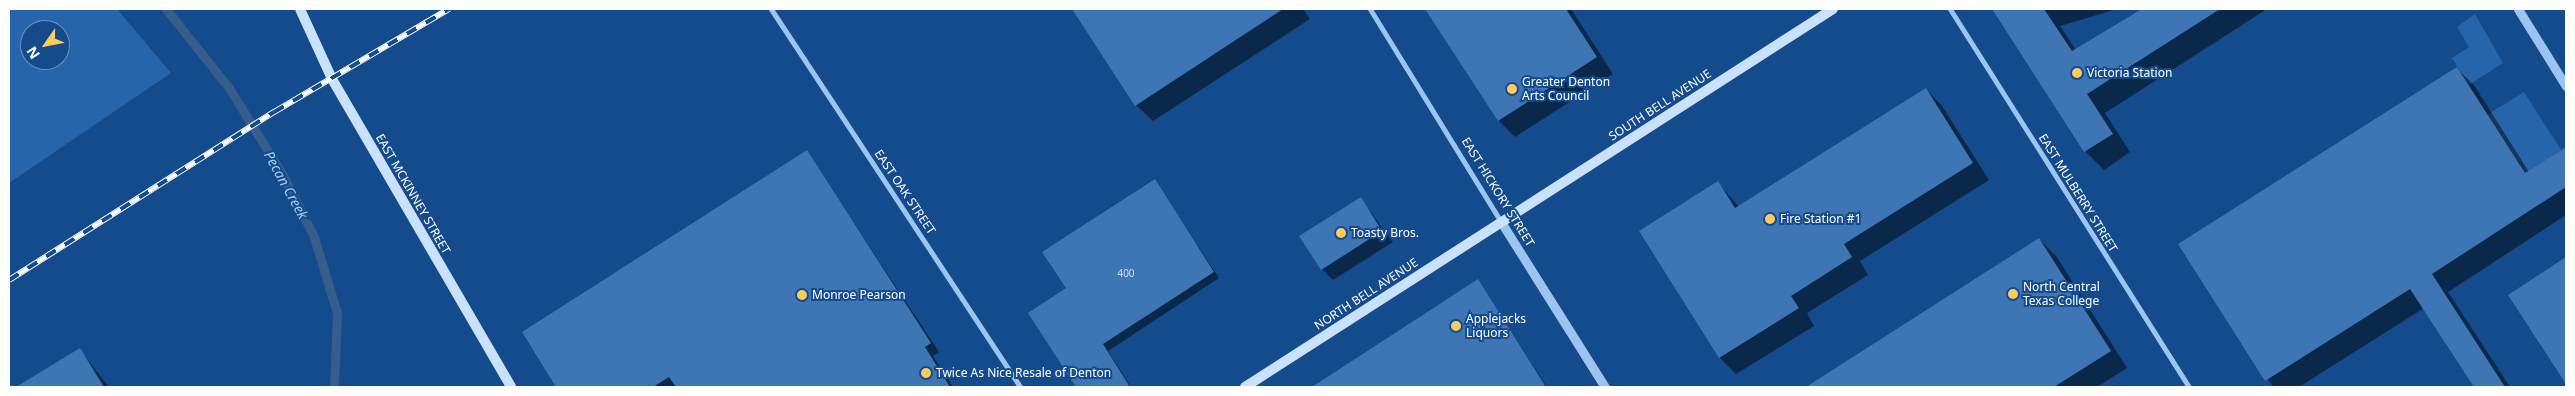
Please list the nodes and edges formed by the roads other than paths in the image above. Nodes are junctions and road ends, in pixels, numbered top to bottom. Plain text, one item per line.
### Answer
1 (300, 9) edge
2 (771, 9) edge
3 (1370, 9) edge
4 (1833, 9) edge
5 (1950, 9) edge
6 (2518, 9) edge
7 (2566, 86) edge
8 (1501, 222) junction
9 (512, 387) edge
10 (1020, 387) edge
11 (1244, 387) edge
12 (1605, 387) edge
13 (2188, 387) edge

1 - 9 main road, EAST MCKINNEY STREET
2 - 10 street, EAST OAK STREET
3 - 8 street, EAST HICKORY STREET
4 - 8 main road, SOUTH BELL AVENUE
5 - 13 street, EAST MULBERRY STREET
6 - 7 street
8 - 11 main road, NORTH BELL AVENUE
8 - 12 street, EAST HICKORY STREET

